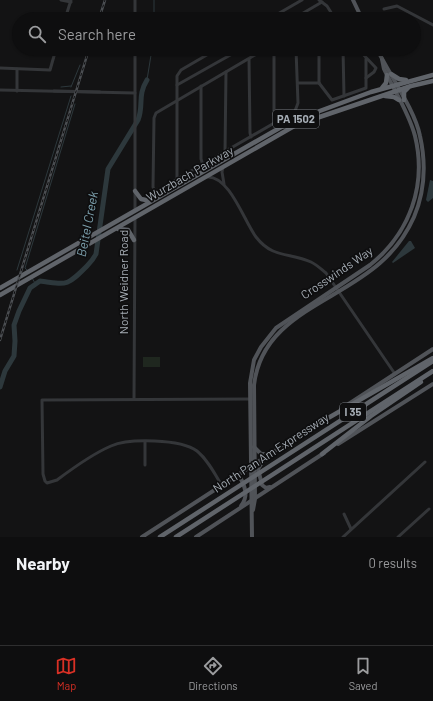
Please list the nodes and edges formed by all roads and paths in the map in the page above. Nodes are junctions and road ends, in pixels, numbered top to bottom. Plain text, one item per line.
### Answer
1 (61, 0) edge
2 (135, 0) edge
3 (302, 0) edge
4 (353, 0) edge
5 (71, 1) edge
6 (321, 1) edge
7 (384, 9) dead end
8 (68, 12) edge
9 (135, 12) edge
10 (281, 12) edge
11 (304, 12) edge
12 (330, 12) edge
13 (359, 12) edge
14 (409, 12) edge
15 (421, 18) edge
16 (433, 24) edge
17 (54, 56) edge
18 (135, 56) edge
19 (205, 56) edge
20 (229, 56) edge
21 (254, 56) edge
22 (274, 56) edge
23 (296, 56) edge
24 (319, 56) edge
25 (343, 56) edge
26 (363, 56) edge
27 (380, 56) edge
28 (249, 59) junction
29 (366, 60) junction
30 (0, 68) edge
31 (17, 68) junction
32 (226, 72) junction
33 (389, 74) junction
34 (433, 75) edge
35 (366, 78) junction
36 (409, 80) junction
37 (433, 81) edge
38 (298, 83) junction
39 (319, 83) junction
40 (177, 85) junction
41 (394, 85) junction
42 (201, 86) junction
43 (411, 86) junction
44 (381, 89) junction
45 (0, 90) edge
46 (17, 91) junction
47 (397, 91) junction
48 (134, 93) junction
49 (344, 96) junction
50 (382, 96) junction
51 (177, 100) junction
52 (402, 100) junction
53 (277, 122) junction
54 (251, 137) junction
55 (225, 152) junction
56 (203, 165) junction
57 (223, 167) junction
58 (206, 177) junction
59 (176, 180) junction
60 (224, 184) junction
61 (135, 191) junction
62 (151, 201) junction
63 (135, 210) junction
64 (135, 218) junction
65 (116, 229) junction
66 (134, 240) junction
67 (0, 288) edge
68 (337, 289) junction
69 (0, 295) edge
70 (433, 349) edge
71 (433, 359) edge
72 (433, 372) edge
73 (395, 374) junction
74 (433, 384) edge
75 (134, 399) junction
76 (251, 399) junction
77 (295, 437) junction
78 (145, 442) junction
79 (254, 447) junction
80 (272, 454) junction
81 (322, 454) junction
82 (264, 459) junction
83 (425, 462) dead end
84 (145, 465) dead end
85 (252, 467) junction
86 (234, 478) junction
87 (222, 486) junction
88 (273, 486) junction
89 (253, 500) junction
90 (240, 508) junction
91 (429, 509) dead end
92 (252, 513) junction
93 (344, 514) dead end
94 (351, 529) junction
95 (142, 537) edge
96 (160, 537) edge
97 (176, 537) edge
98 (196, 537) edge
99 (252, 537) edge
100 (343, 537) edge
101 (398, 537) edge

1 - 5 street
2 - 9 street
3 - 10 street
4 - 13 main road
5 - 8 street
6 - 11 street
6 - 12 street
7 - 14 street
15 - 16 street
17 - 31 street
18 - 48 street, North Weidner Road
19 - 40 street
20 - 40 street
21 - 28 street
22 - 53 street
23 - 38 street
24 - 39 street
25 - 49 street
26 - 29 street
27 - 33 main road, Crosswinds Way
28 - 32 street
28 - 54 street
29 - 35 street
29 - 35 street
30 - 31 street
31 - 46 street
32 - 42 street
32 - 55 street
33 - 36 highway
33 - 41 main road, Crosswinds Way
33 - 44 highway
34 - 36 highway, Wurzbach Parkway
35 - 49 street
36 - 41 highway, Wurzbach Parkway
37 - 43 highway, Wurzbach Parkway
38 - 39 street
38 - 53 street
39 - 49 street
40 - 51 street
41 - 44 highway, Wurzbach Parkway / PA 1502
41 - 47 main road, Crosswinds Way
42 - 51 street
42 - 56 street
43 - 47 highway, Wurzbach Parkway
43 - 52 highway
44 - 62 highway, Wurzbach Parkway / PA 1502
45 - 46 street
46 - 48 street
47 - 50 highway, Wurzbach Parkway / PA 1502
47 - 52 main road, Crosswinds Way
48 - 61 street, North Weidner Road
50 - 52 highway
50 - 57 highway, Wurzbach Parkway / PA 1502
51 - 59 street
51 - 59 street
52 - 68 main road, Crosswinds Way
53 - 54 street
54 - 55 street
55 - 56 street
56 - 59 street
57 - 58 highway, Wurzbach Parkway / PA 1502
57 - 60 street
58 - 60 street
58 - 64 highway, Wurzbach Parkway / PA 1502
60 - 68 street
61 - 62 highway
61 - 63 street, North Weidner Road
62 - 63 highway, Wurzbach Parkway / PA 1502
63 - 64 street, North Weidner Road
63 - 67 highway, Wurzbach Parkway / PA 1502
64 - 65 highway, Wurzbach Parkway / PA 1502
64 - 66 street, North Weidner Road
65 - 66 highway
65 - 69 highway, Wurzbach Parkway / PA 1502
66 - 75 street, North Weidner Road
68 - 73 street
68 - 76 main road, Crosswinds Way
70 - 73 main road
71 - 77 highway
71 - 96 highway, North Pan Am Expressway / I 35
72 - 81 highway
72 - 97 highway, North Pan Am Expressway / I 35
73 - 77 main road
74 - 81 main road
75 - 76 street
75 - 78 street
76 - 79 main road
76 - 85 main road
77 - 80 main road
78 - 84 street
78 - 87 street
79 - 80 main road
79 - 85 main road
80 - 82 main road
81 - 88 main road
82 - 85 main road
82 - 88 main road
83 - 94 street
85 - 86 main road
85 - 89 main road
86 - 87 main road
86 - 90 main road
87 - 95 main road
88 - 89 main road
89 - 90 main road
89 - 92 main road
90 - 92 main road
90 - 98 main road
91 - 101 street
92 - 99 main road
93 - 94 street
94 - 100 street

